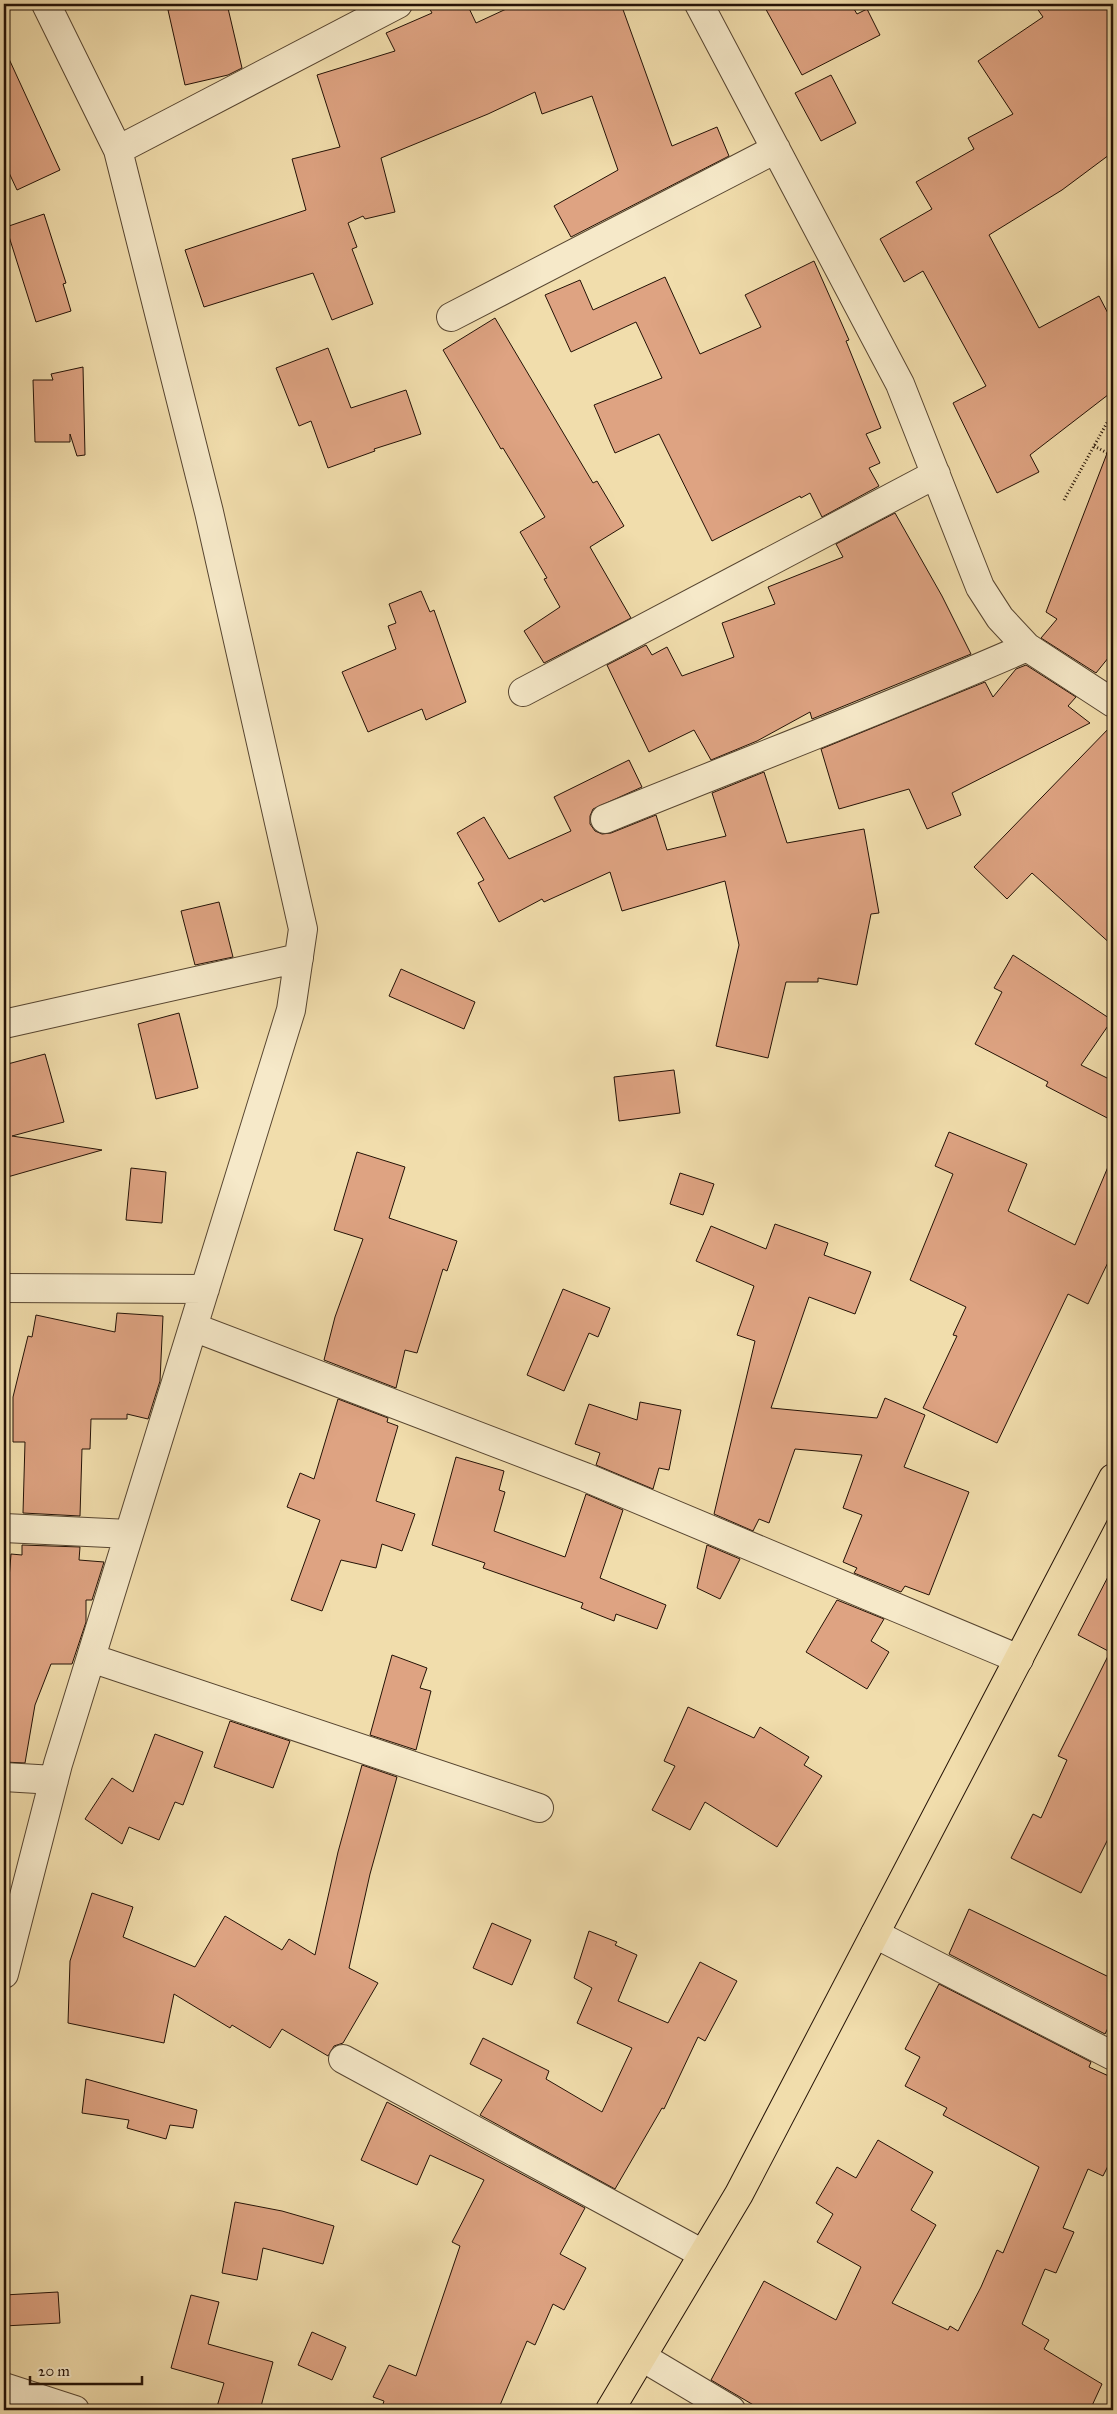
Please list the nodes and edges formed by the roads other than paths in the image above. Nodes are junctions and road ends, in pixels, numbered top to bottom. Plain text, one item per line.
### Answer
1 (46, 4) edge
2 (398, 4) edge
3 (699, 4) edge
4 (776, 149) junction
5 (118, 150) junction
6 (451, 317) dead end
7 (936, 474) junction
8 (1027, 647) junction
9 (523, 692) dead end
10 (1113, 703) edge
11 (605, 819) dead end
12 (299, 958) junction
13 (4, 1024) edge
14 (4, 1288) edge
15 (205, 1289) junction
16 (193, 1328) junction
17 (1113, 1478) edge
18 (4, 1528) edge
19 (129, 1534) junction
20 (91, 1658) junction
21 (1019, 1659) junction
22 (4, 1777) edge
23 (54, 1780) junction
24 (539, 1808) dead end
25 (875, 1934) junction
26 (4, 1974) edge
27 (1113, 2056) edge
28 (343, 2059) dead end
29 (704, 2254) junction
30 (642, 2357) junction
31 (4, 2387) edge
32 (75, 2410) edge
33 (610, 2410) edge
34 (731, 2410) edge

1 - 5 street
2 - 5 street
3 - 4 street
4 - 6 street
4 - 7 street
5 - 12 street
7 - 8 street
7 - 9 street
8 - 10 street
8 - 11 street
12 - 13 street
12 - 15 street
14 - 15 street
15 - 16 street
16 - 19 street
16 - 21 street
17 - 21 highway
18 - 19 street
19 - 20 street
20 - 23 street
20 - 24 street
21 - 25 highway
22 - 23 street
23 - 26 street
25 - 27 street
25 - 29 highway
28 - 29 street
29 - 30 highway
30 - 33 highway
30 - 34 street
31 - 32 street

